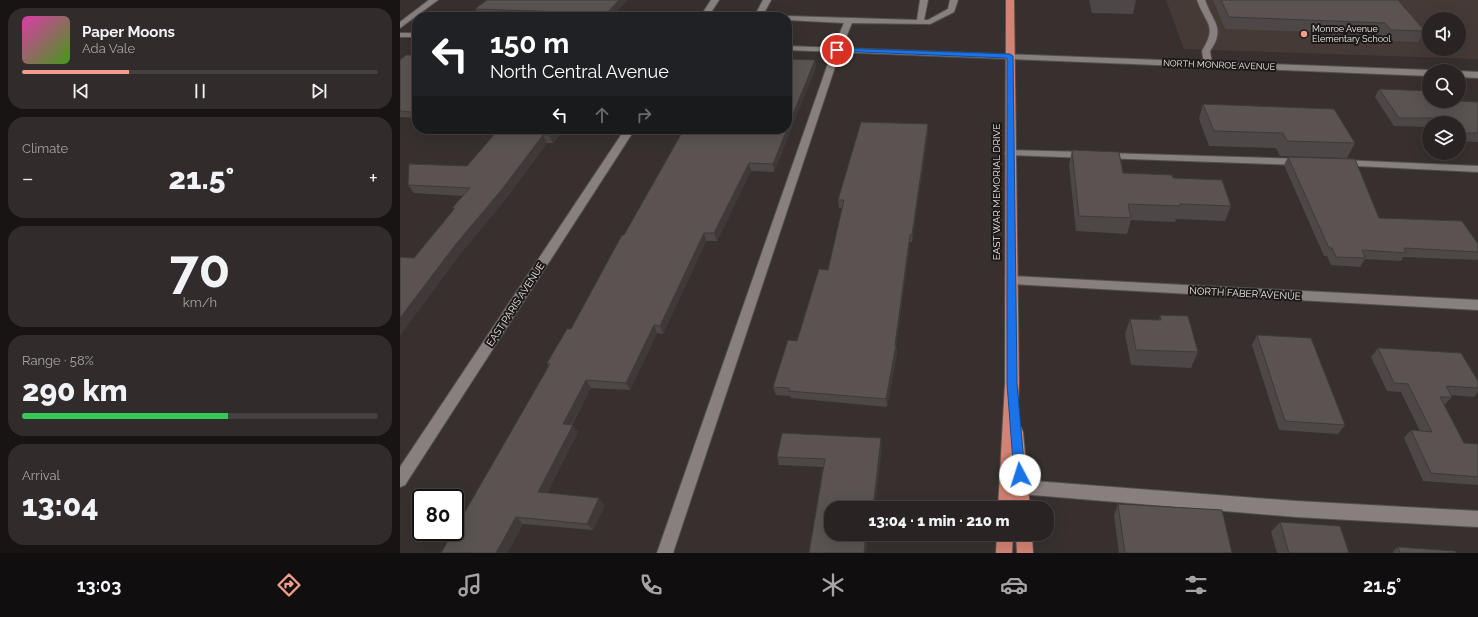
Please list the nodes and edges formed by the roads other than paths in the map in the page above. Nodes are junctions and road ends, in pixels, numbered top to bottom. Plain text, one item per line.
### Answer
1 (434, 0) edge
2 (715, 0) edge
3 (767, 0) edge
4 (924, 0) edge
5 (954, 0) edge
6 (1010, 0) edge
7 (1201, 0) edge
8 (418, 12) edge
9 (707, 12) edge
10 (761, 12) edge
11 (412, 17) edge
12 (792, 18) edge
13 (849, 21) junction
14 (920, 23) junction
15 (400, 26) edge
16 (400, 35) edge
17 (412, 35) edge
18 (792, 48) edge
19 (837, 50) junction
20 (1010, 56) junction
21 (1208, 64) junction
22 (1422, 73) edge
23 (1466, 74) edge
24 (1478, 75) edge
25 (627, 134) edge
26 (1010, 153) junction
27 (1311, 162) edge
28 (1334, 163) edge
29 (1478, 169) edge
30 (1011, 280) junction
31 (1478, 305) edge
32 (1012, 383) junction
33 (400, 480) edge
34 (1020, 488) junction
35 (1006, 501) edge
36 (1021, 501) edge
37 (1478, 519) edge
38 (1005, 541) edge
39 (1024, 541) edge
40 (665, 553) edge
41 (1004, 553) edge
42 (1025, 553) edge

1 - 8 street
2 - 9 street
3 - 10 street
4 - 14 street
5 - 14 street
6 - 20 highway, EAST WAR MEMORIAL DRIVE
7 - 21 street
11 - 15 street
12 - 13 street
13 - 14 street
13 - 19 street
16 - 17 street
18 - 19 street, NORTH MONROE AVENUE
19 - 20 street, NORTH MONROE AVENUE
19 - 40 street
20 - 21 street, NORTH MONROE AVENUE
20 - 26 highway, EAST WAR MEMORIAL DRIVE
21 - 22 street, NORTH MONROE AVENUE
23 - 24 street
25 - 33 street, EAST PARIS AVENUE
26 - 27 street
26 - 30 highway, EAST WAR MEMORIAL DRIVE
28 - 29 street
30 - 31 street, NORTH FABER AVENUE
30 - 32 highway, EAST WAR MEMORIAL DRIVE
32 - 34 highway, EAST WAR MEMORIAL DRIVE
32 - 35 highway, EAST WAR MEMORIAL DRIVE
34 - 36 highway, EAST WAR MEMORIAL DRIVE
34 - 37 street
38 - 41 highway
39 - 42 highway

